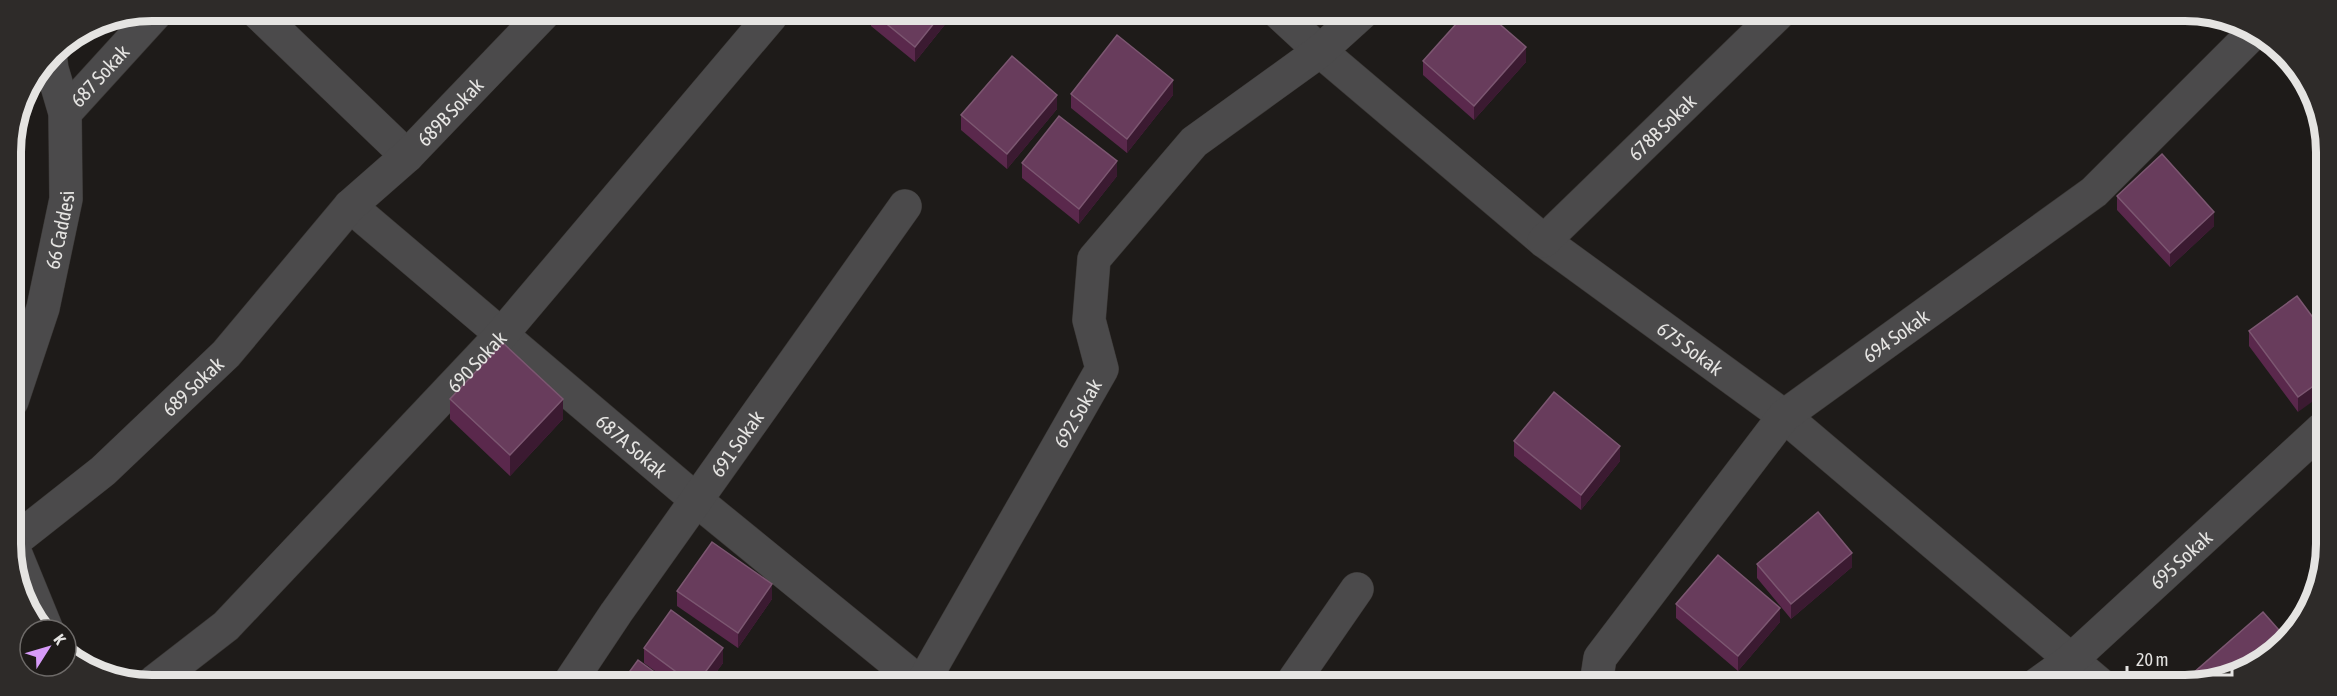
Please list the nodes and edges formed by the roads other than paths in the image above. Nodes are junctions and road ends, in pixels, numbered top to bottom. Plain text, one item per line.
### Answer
1 (148, 21) edge
2 (266, 21) edge
3 (536, 21) edge
4 (767, 21) edge
5 (1288, 21) edge
6 (1353, 21) edge
7 (1771, 21) edge
8 (2249, 37) edge
9 (1320, 51) junction
10 (53, 66) edge
11 (65, 113) junction
12 (407, 156) junction
13 (350, 206) junction
14 (905, 206) dead end
15 (1545, 241) junction
16 (502, 334) junction
17 (21, 374) edge
18 (1784, 416) junction
19 (2316, 435) edge
20 (696, 500) junction
21 (21, 536) edge
22 (26, 580) edge
23 (1357, 589) dead end
24 (39, 610) edge
25 (2071, 660) junction
26 (163, 675) edge
27 (575, 675) edge
28 (909, 675) edge
29 (927, 675) edge
30 (1298, 675) edge
31 (1597, 675) edge
32 (2050, 675) edge
33 (2089, 675) edge

1 - 11 street, 687 Sokak
2 - 12 street
3 - 12 street, 689B Sokak
4 - 16 street, 690 Sokak
5 - 9 street, 675 Sokak
6 - 9 street, 692 Sokak
7 - 15 street, 678B Sokak
8 - 18 street, 694 Sokak
9 - 15 street, 675 Sokak
9 - 29 street, 692 Sokak
10 - 11 street, 66 Caddesi
11 - 17 street, 66 Caddesi
12 - 13 street, 689B Sokak
13 - 16 street, 687A Sokak
13 - 21 street, 689 Sokak
14 - 20 street, 691 Sokak
15 - 18 street, 675 Sokak
16 - 20 street, 687A Sokak
16 - 26 street, 690 Sokak
18 - 25 street, 675 Sokak
18 - 31 street, 694 Sokak
19 - 25 street, 695 Sokak
20 - 27 street, 691 Sokak
20 - 28 street, 687A Sokak
22 - 24 street
23 - 30 street
25 - 32 street, 695 Sokak
25 - 33 street, 675 Sokak

